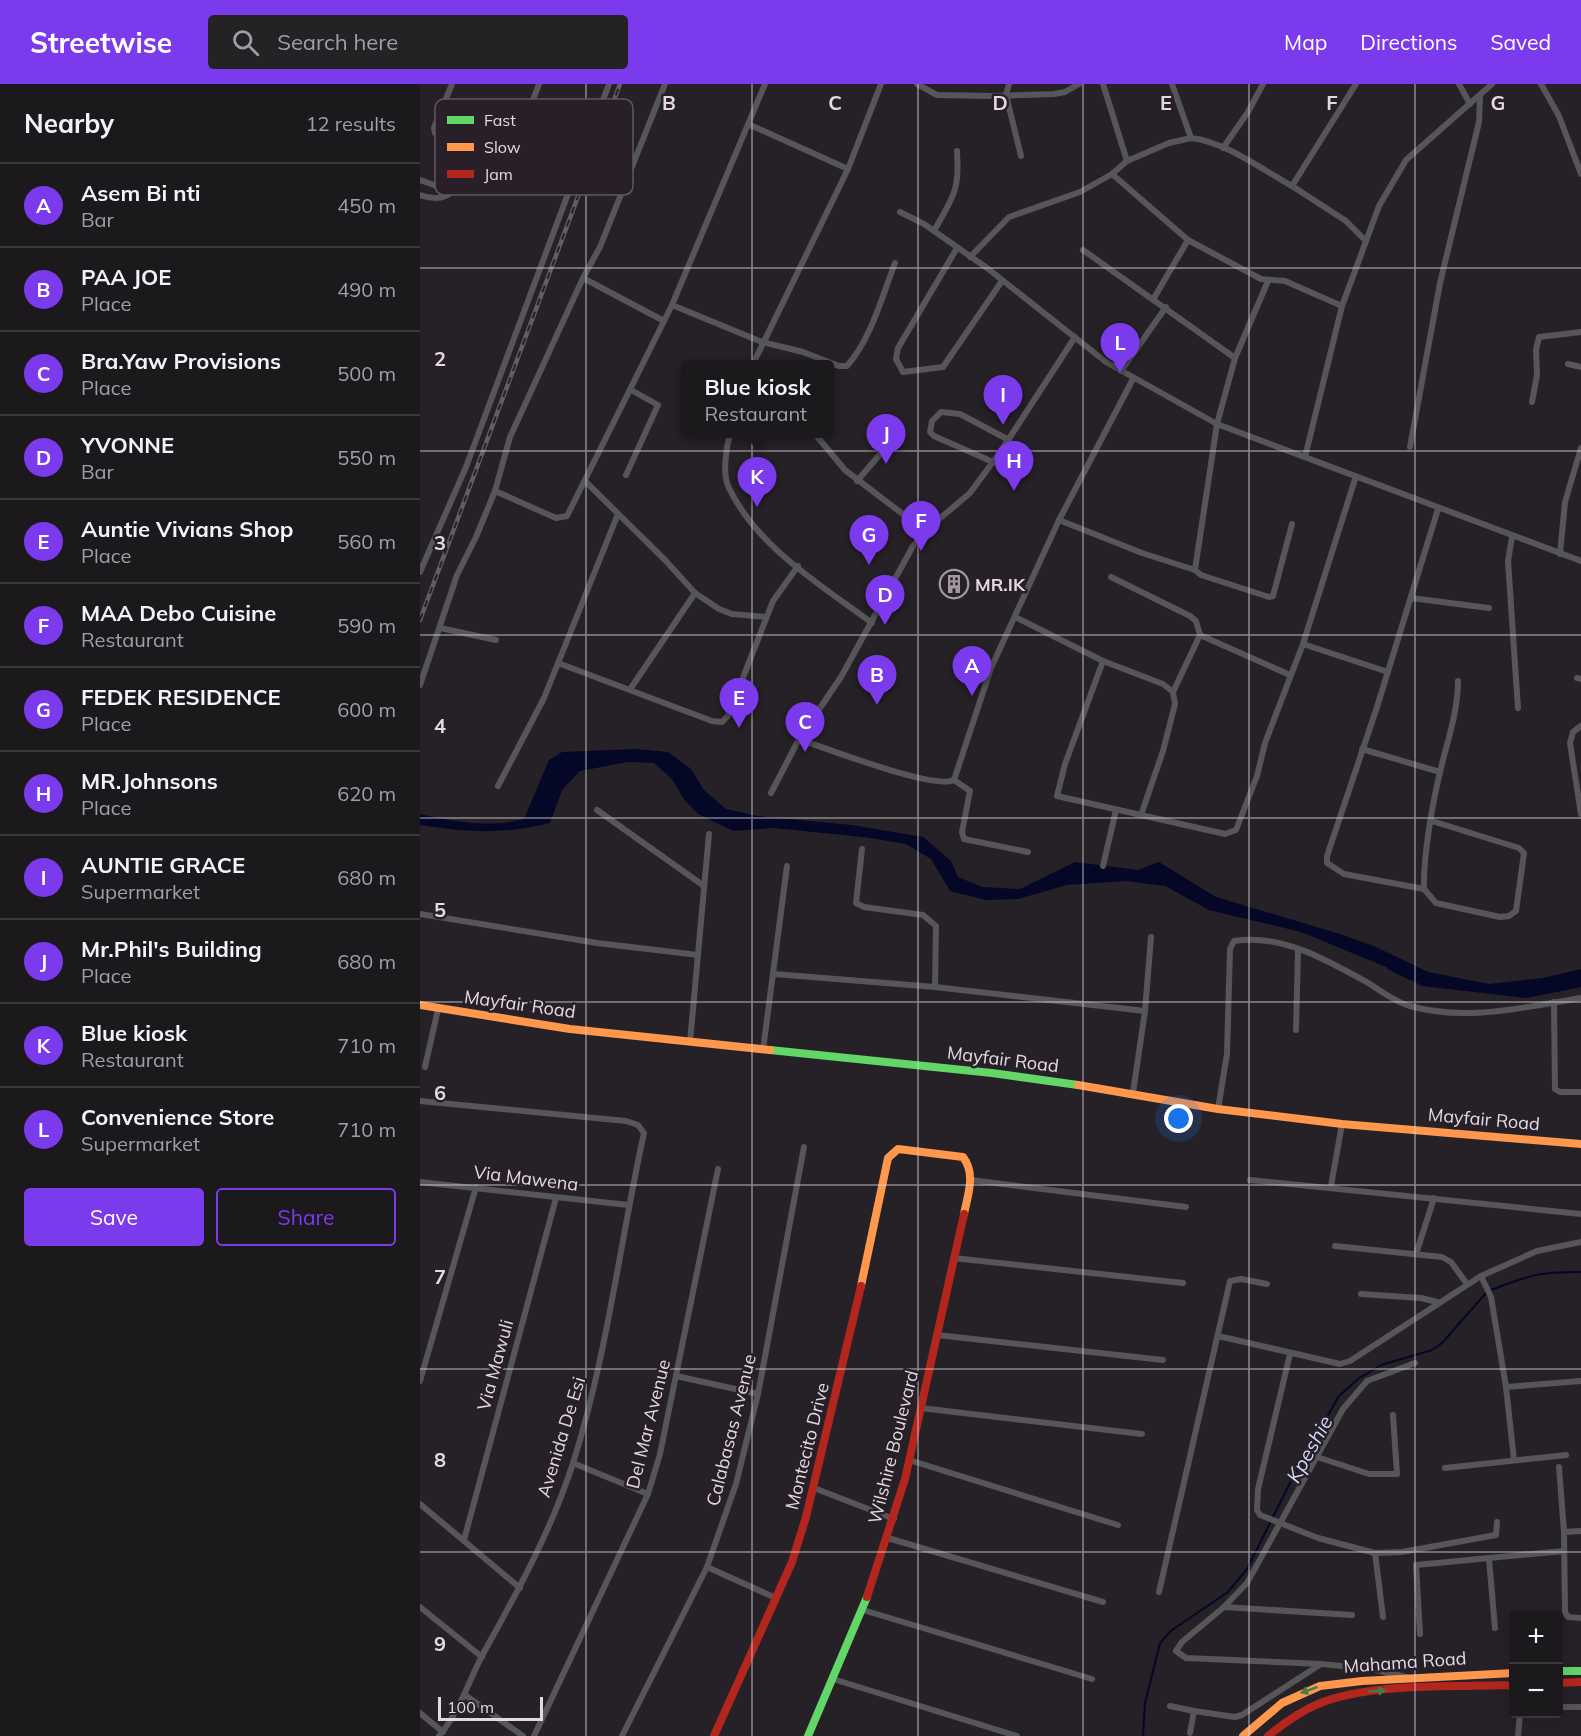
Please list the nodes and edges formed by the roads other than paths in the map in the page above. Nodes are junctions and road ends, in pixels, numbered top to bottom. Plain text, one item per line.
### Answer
1 (452, 84) edge
2 (539, 84) edge
3 (609, 84) edge
4 (665, 84) edge
5 (765, 84) edge
6 (881, 84) edge
7 (917, 84) edge
8 (1009, 84) edge
9 (1079, 84) edge
10 (1103, 84) edge
11 (1172, 84) edge
12 (1263, 84) edge
13 (1356, 84) edge
14 (1460, 84) edge
15 (1492, 84) edge
16 (1541, 84) edge
17 (1006, 95) junction
18 (1480, 96) junction
19 (446, 99) edge
20 (533, 99) edge
21 (603, 99) edge
22 (1470, 104) junction
23 (748, 124) junction
24 (1191, 138) junction
25 (1223, 148) junction
26 (957, 151) dead end
27 (1021, 156) dead end
28 (1127, 161) junction
29 (633, 165) edge
30 (848, 169) junction
31 (1112, 174) junction
32 (1581, 174) edge
33 (420, 180) edge
34 (435, 185) edge
35 (1292, 186) junction
36 (420, 195) edge
37 (450, 195) edge
38 (568, 195) edge
39 (621, 195) edge
40 (900, 212) dead end
41 (934, 231) junction
42 (1188, 240) junction
43 (1365, 240) junction
44 (957, 248) junction
45 (1083, 250) dead end
46 (970, 257) junction
47 (894, 263) dead end
48 (583, 278) junction
49 (1002, 281) junction
50 (1268, 281) junction
51 (1154, 298) junction
52 (672, 305) junction
53 (1342, 306) junction
54 (1166, 308) junction
55 (664, 321) junction
56 (1581, 332) edge
57 (1075, 338) junction
58 (762, 342) junction
59 (1235, 358) junction
60 (755, 360) edge
61 (823, 360) edge
62 (1568, 363) dead end
63 (834, 364) edge
64 (1581, 367) edge
65 (1121, 371) junction
66 (1133, 379) junction
67 (631, 390) junction
68 (1532, 402) dead end
69 (1217, 424) junction
70 (729, 438) edge
71 (818, 438) edge
72 (1009, 440) junction
73 (1410, 447) dead end
74 (1581, 448) edge
75 (882, 452) dead end
76 (1305, 457) junction
77 (993, 462) junction
78 (626, 475) dead end
79 (1356, 476) junction
80 (585, 481) junction
81 (857, 481) junction
82 (495, 490) junction
83 (1438, 509) junction
84 (618, 514) junction
85 (1059, 520) junction
86 (1292, 525) dead end
87 (925, 531) junction
88 (1512, 537) junction
89 (1560, 554) junction
90 (1581, 561) edge
91 (798, 566) junction
92 (1196, 570) junction
93 (420, 572) edge
94 (1111, 578) dead end
95 (695, 593) junction
96 (1411, 598) junction
97 (1489, 608) dead end
98 (766, 617) junction
99 (1015, 617) junction
100 (872, 623) junction
101 (440, 628) junction
102 (1200, 635) junction
103 (496, 640) dead end
104 (1303, 644) junction
105 (1103, 661) junction
106 (558, 663) junction
107 (1388, 672) junction
108 (1290, 675) junction
109 (1178, 679) junction
110 (1458, 681) dead end
111 (1163, 684) junction
112 (420, 685) edge
113 (631, 688) junction
114 (1173, 693) junction
115 (1518, 708) dead end
116 (1581, 726) edge
117 (799, 739) junction
118 (1362, 749) junction
119 (1440, 772) junction
120 (954, 780) junction
121 (498, 786) dead end
122 (771, 793) dead end
123 (597, 810) dead end
124 (1116, 810) junction
125 (1581, 814) edge
126 (1141, 815) junction
127 (1432, 820) junction
128 (709, 834) dead end
129 (862, 849) dead end
130 (1028, 852) dead end
131 (787, 866) dead end
132 (1103, 866) dead end
133 (704, 886) junction
134 (1424, 889) junction
135 (420, 914) edge
136 (1151, 937) dead end
137 (1298, 951) junction
138 (698, 955) junction
139 (774, 974) junction
140 (935, 987) junction
141 (1581, 998) edge
142 (1554, 1002) junction
143 (420, 1005) edge
144 (438, 1009) junction
145 (1145, 1011) junction
146 (1296, 1030) dead end
147 (690, 1042) junction
148 (763, 1050) junction
149 (425, 1067) dead end
150 (1581, 1092) edge
151 (1133, 1093) junction
152 (420, 1101) edge
153 (1218, 1109) junction
154 (1341, 1124) junction
155 (1581, 1144) edge
156 (804, 1147) dead end
157 (963, 1157) joint
158 (718, 1169) dead end
159 (970, 1180) junction
160 (1250, 1180) dead end
161 (420, 1182) edge
162 (1331, 1186) junction
163 (476, 1187) junction
164 (556, 1198) junction
165 (1434, 1198) junction
166 (628, 1205) junction
167 (1186, 1207) dead end
168 (1581, 1214) edge
169 (1581, 1242) edge
170 (1335, 1246) dead end
171 (1416, 1254) junction
172 (952, 1258) junction
173 (1481, 1276) junction
174 (1183, 1283) dead end
175 (1267, 1284) dead end
176 (1467, 1284) junction
177 (1361, 1294) dead end
178 (1437, 1302) junction
179 (937, 1335) junction
180 (1218, 1336) junction
181 (1290, 1354) junction
182 (1162, 1360) dead end
183 (1415, 1363) dead end
184 (676, 1376) junction
185 (420, 1381) edge
186 (1581, 1381) edge
187 (1506, 1387) junction
188 (758, 1394) junction
189 (921, 1408) junction
190 (1393, 1415) dead end
191 (1142, 1434) dead end
192 (1566, 1455) dead end
193 (1317, 1457) junction
194 (909, 1460) junction
195 (1514, 1460) junction
196 (573, 1463) junction
197 (1559, 1467) dead end
198 (1445, 1468) dead end
199 (814, 1488) junction
200 (648, 1494) junction
201 (420, 1504) edge
202 (894, 1519) junction
203 (1497, 1522) dead end
204 (1278, 1523) junction
205 (1118, 1525) dead end
206 (1581, 1531) edge
207 (1564, 1532) junction
208 (888, 1538) junction
209 (464, 1540) junction
210 (1410, 1550) junction
211 (1564, 1551) junction
212 (1375, 1553) junction
213 (1489, 1559) junction
214 (1416, 1565) junction
215 (707, 1568) junction
216 (520, 1588) junction
217 (1160, 1592) dead end
218 (776, 1598) junction
219 (1103, 1602) dead end
220 (420, 1607) edge
221 (1224, 1607) junction
222 (863, 1610) junction
223 (1352, 1615) dead end
224 (1383, 1617) dead end
225 (1581, 1618) edge
226 (1495, 1628) dead end
227 (1420, 1634) dead end
228 (482, 1657) junction
229 (1321, 1664) junction
230 (1563, 1671) edge
231 (1581, 1671) edge
232 (1509, 1673) edge
233 (833, 1679) junction
234 (1092, 1679) dead end
235 (1412, 1679) junction
236 (1581, 1682) edge
237 (1563, 1683) edge
238 (1509, 1684) edge
239 (465, 1695) junction
240 (1170, 1706) dead end
241 (1563, 1707) edge
242 (1581, 1707) edge
243 (1194, 1711) junction
244 (420, 1713) edge
245 (1520, 1718) edge
246 (1190, 1733) dead end
247 (441, 1734) edge
248 (523, 1736) edge
249 (534, 1736) edge
250 (622, 1736) edge
251 (714, 1736) edge
252 (808, 1736) edge
253 (1017, 1736) edge
254 (1243, 1736) edge
255 (1268, 1736) edge
256 (1518, 1736) edge

1 - 19 street
2 - 20 street
3 - 21 street
4 - 29 street
5 - 23 street
6 - 30 street
7 - 17 street
8 - 17 street
9 - 17 street
10 - 28 street
11 - 24 street
12 - 25 street
13 - 35 street
14 - 22 street
15 - 18 street
16 - 32 street
17 - 27 street
18 - 22 street
18 - 73 street
22 - 43 street
23 - 30 street
23 - 52 street
24 - 25 street
24 - 28 street
25 - 35 street
26 - 41 street
28 - 31 street
30 - 58 street
31 - 42 street
31 - 46 street
33 - 34 street
35 - 43 street
36 - 37 street
38 - 93 street
39 - 48 street
40 - 41 street
41 - 44 street
42 - 50 street
42 - 51 street
43 - 53 street
44 - 46 street
44 - 49 street
45 - 51 street
46 - 49 street
47 - 63 street
48 - 55 street
48 - 82 street
49 - 57 street
50 - 53 street
50 - 59 street
51 - 54 street
52 - 55 street
52 - 58 street
53 - 76 street
54 - 59 street
54 - 65 street
55 - 67 street
56 - 68 street
57 - 65 street
57 - 72 street
58 - 60 street
58 - 61 street
59 - 69 street
62 - 64 street
65 - 66 street
66 - 69 street
66 - 85 street
67 - 78 street
67 - 80 street
69 - 76 street
69 - 92 street
70 - 91 street
71 - 81 street
72 - 77 street
72 - 77 street
74 - 89 street
75 - 81 street
76 - 79 street
77 - 87 street
79 - 83 street
79 - 104 street
80 - 82 street
80 - 84 street
81 - 87 street
82 - 101 street
83 - 88 street
83 - 96 street
84 - 95 street
84 - 106 street
85 - 92 street
85 - 99 street
86 - 92 street
87 - 100 street
88 - 89 street
88 - 115 street
89 - 90 street
91 - 98 street
91 - 100 street
94 - 102 street
95 - 98 street
95 - 113 street
96 - 97 street
96 - 107 street
98 - 113 street
99 - 105 street
99 - 120 street
100 - 117 street
101 - 103 street
101 - 112 street
102 - 108 street
102 - 109 street
104 - 107 street
104 - 108 street
105 - 111 street
105 - 124 street
106 - 113 street
106 - 121 street
107 - 118 street
108 - 126 street
109 - 111 street
109 - 114 street
110 - 119 street
111 - 114 street
114 - 126 street
116 - 125 street
117 - 120 street
117 - 122 street
118 - 119 street
118 - 134 street
119 - 127 street
120 - 130 street
123 - 133 street
124 - 126 street
124 - 132 street
127 - 134 street
127 - 134 street
128 - 133 street
129 - 140 street
131 - 139 street
133 - 138 street
135 - 138 street
136 - 145 street
137 - 142 street
137 - 146 street
137 - 153 street
138 - 147 street
139 - 140 street
139 - 148 street
140 - 145 street
141 - 142 street
142 - 150 street
143 - 144 street, Mayfair Road
144 - 147 street, Mayfair Road
144 - 149 street
145 - 151 street
147 - 148 street, Mayfair Road
148 - 151 street, Mayfair Road
151 - 153 street, Mayfair Road
152 - 166 street, Avenida De Esi
153 - 154 street, Mayfair Road
154 - 155 street, Mayfair Road
154 - 162 street
156 - 188 street, Calabasas Avenue
157 - 159 street, Wilshire Boulevard
157 - 199 street, Montecito Drive
158 - 184 street, Del Mar Avenue
159 - 167 street
159 - 172 street, Wilshire Boulevard
160 - 162 street
161 - 163 street, Via Mawena
162 - 165 street
163 - 164 street, Via Mawena
163 - 185 street
164 - 166 street, Via Mawena
164 - 209 street, Via Mawuli
165 - 168 street
165 - 171 street
166 - 196 street, Avenida De Esi
169 - 173 street
170 - 171 street
171 - 176 street
172 - 174 street
172 - 179 street, Wilshire Boulevard
173 - 176 street
173 - 187 street
175 - 180 street
176 - 178 street
177 - 178 street
178 - 181 street
179 - 182 street
179 - 189 street, Wilshire Boulevard
180 - 181 street
180 - 217 street
181 - 204 street
183 - 193 street
184 - 188 street
184 - 200 street, Del Mar Avenue
186 - 187 street
187 - 195 street
188 - 215 street, Calabasas Avenue
189 - 191 street
189 - 194 street, Wilshire Boulevard
190 - 193 street
192 - 195 street
193 - 204 street
194 - 202 street, Wilshire Boulevard
194 - 205 street
195 - 198 street
196 - 200 street
196 - 216 street, Avenida De Esi
197 - 207 street
199 - 202 street
199 - 218 street, Montecito Drive
200 - 249 street, Del Mar Avenue
201 - 209 street
202 - 208 street, Wilshire Boulevard
203 - 210 street
204 - 212 street
204 - 221 street
206 - 207 street
207 - 211 street
208 - 219 street
208 - 222 street, Wilshire Boulevard
209 - 216 street
210 - 212 street
210 - 214 street
211 - 213 street
211 - 225 street
212 - 224 street
213 - 214 street
213 - 226 street
214 - 227 street
215 - 218 street
215 - 250 street, Calabasas Avenue
216 - 228 street, Avenida De Esi
218 - 251 street, Montecito Drive
220 - 228 street
221 - 223 street
221 - 229 street
222 - 233 street, Wilshire Boulevard
222 - 234 street
228 - 239 street, Avenida De Esi
229 - 235 street
229 - 243 street
230 - 231 street
232 - 235 street, Mahama Road
233 - 252 street, Wilshire Boulevard
233 - 253 street
235 -> 254 street, Mahama Road
236 - 237 street
255 -> 238 street, Mahama Road
239 - 247 street, Avenida De Esi
239 - 248 street
240 - 243 street
241 - 242 street
243 - 246 street
244 - 247 street
245 - 256 street

